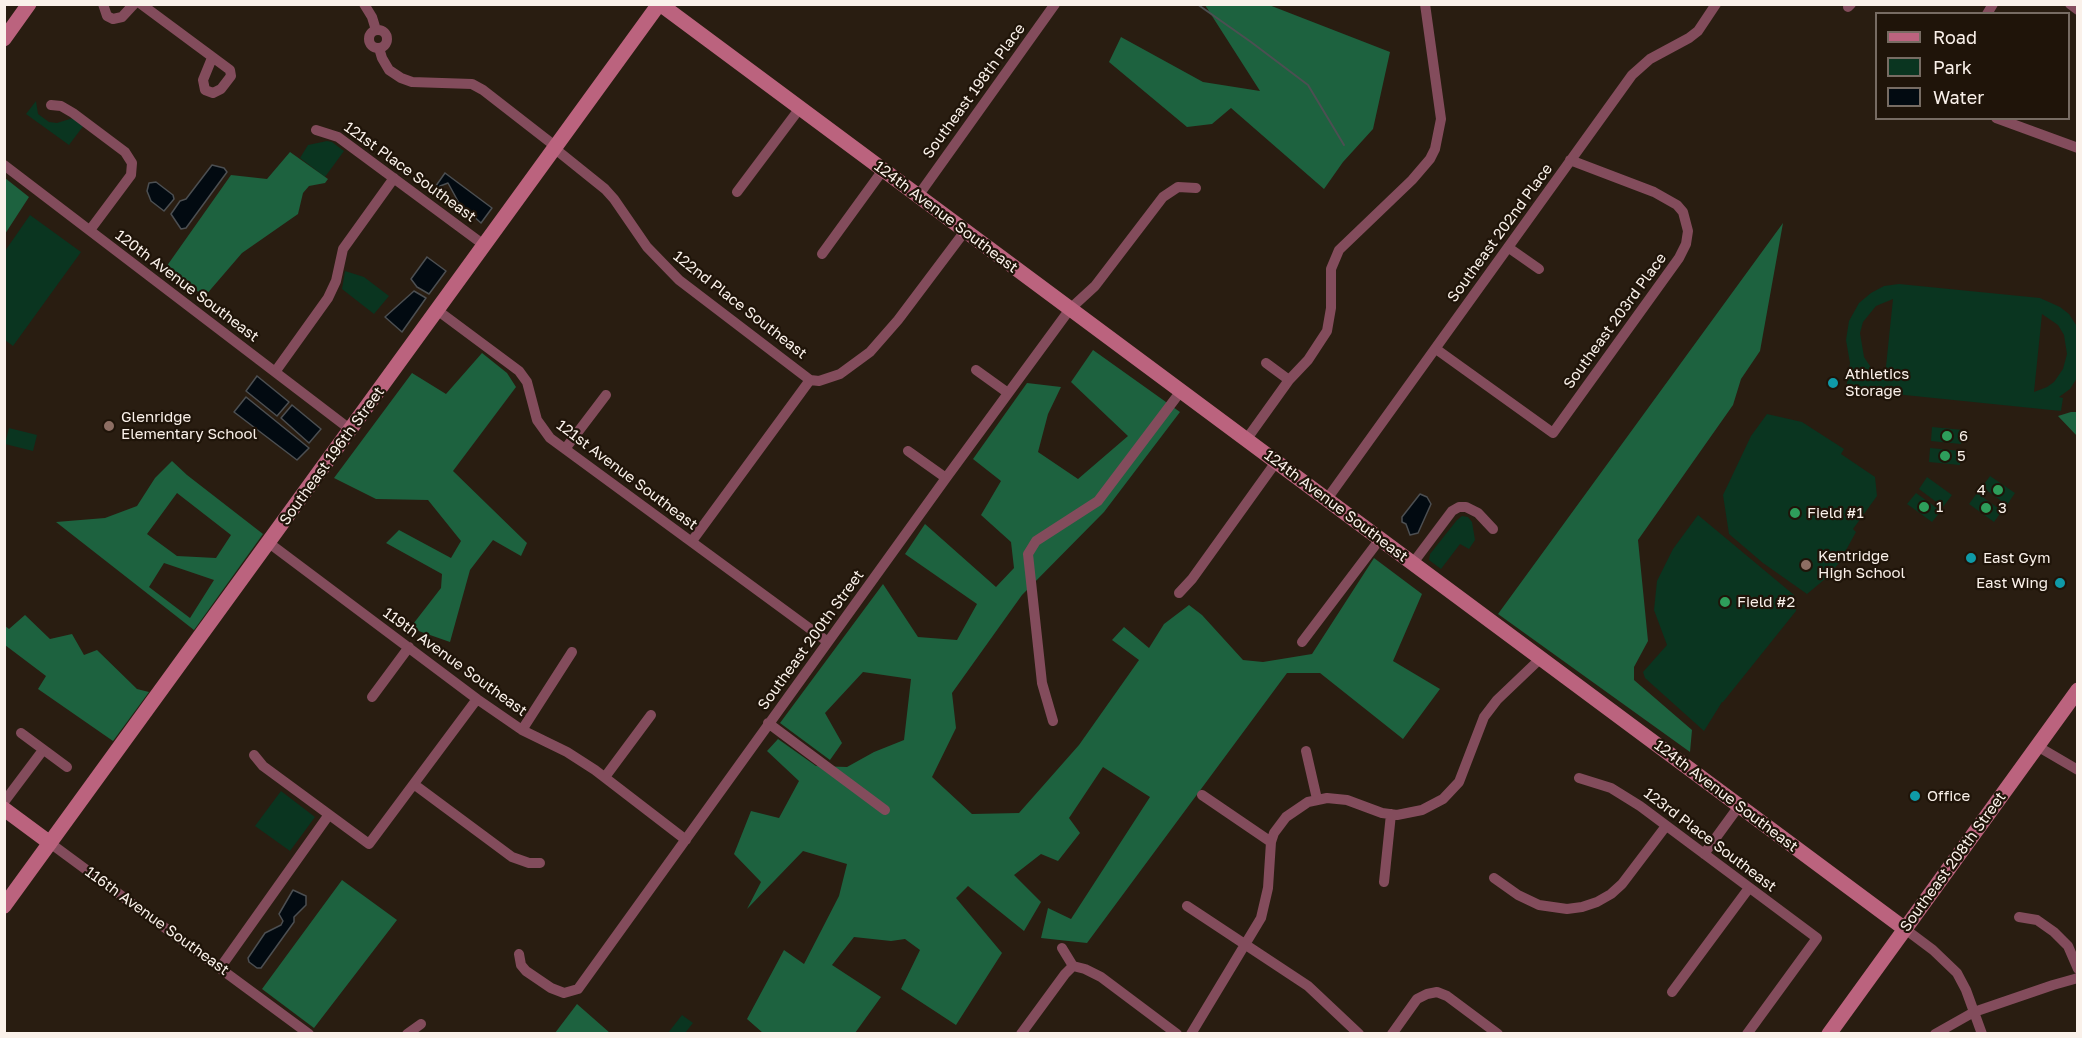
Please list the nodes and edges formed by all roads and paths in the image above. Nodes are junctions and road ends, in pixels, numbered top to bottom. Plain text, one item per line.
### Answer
1 (29, 4) edge
2 (103, 4) edge
3 (134, 4) edge
4 (141, 4) edge
5 (364, 4) edge
6 (659, 4) edge
7 (1055, 4) edge
8 (1425, 4) edge
9 (1716, 4) edge
10 (2070, 4) edge
11 (2078, 10) edge
12 (4, 39) edge
13 (212, 58) dead end
14 (51, 105) dead end
15 (800, 108) junction
16 (2001, 120) edge
17 (316, 130) dead end
18 (555, 146) junction
19 (2078, 148) edge
20 (1570, 160) junction
21 (4, 165) edge
22 (882, 170) junction
23 (394, 178) junction
24 (1196, 188) dead end
25 (737, 192) dead end
26 (918, 196) junction
27 (90, 231) junction
28 (965, 231) junction
29 (484, 245) junction
30 (1509, 248) junction
31 (822, 254) dead end
32 (1539, 269) dead end
33 (1070, 309) junction
34 (437, 310) junction
35 (1436, 349) junction
36 (1266, 363) dead end
37 (976, 370) dead end
38 (274, 372) junction
39 (810, 380) junction
40 (1289, 380) junction
41 (1180, 391) junction
42 (1008, 393) junction
43 (606, 395) dead end
44 (351, 430) junction
45 (1246, 440) junction
46 (565, 449) junction
47 (908, 451) dead end
48 (1276, 462) junction
49 (946, 478) junction
50 (1327, 499) junction
51 (1493, 530) dead end
52 (1380, 539) junction
53 (692, 542) junction
54 (269, 543) junction
55 (1413, 563) junction
56 (1179, 593) dead end
57 (828, 642) junction
58 (1302, 642) dead end
59 (409, 647) junction
60 (572, 652) dead end
61 (1541, 658) junction
62 (2078, 690) edge
63 (372, 697) dead end
64 (477, 699) junction
65 (651, 715) dead end
66 (1053, 722) dead end
67 (768, 723) junction
68 (522, 730) junction
69 (21, 733) dead end
70 (2037, 746) junction
71 (43, 750) junction
72 (1306, 751) dead end
73 (254, 755) dead end
74 (67, 767) dead end
75 (2078, 770) edge
76 (605, 777) junction
77 (1579, 778) dead end
78 (415, 785) junction
79 (1203, 795) dead end
80 (1317, 799) junction
81 (4, 802) edge
82 (1739, 806) junction
83 (4, 809) edge
84 (885, 810) dead end
85 (1391, 814) junction
86 (328, 816) junction
87 (1666, 826) junction
88 (686, 840) junction
89 (1271, 842) junction
90 (50, 843) junction
91 (1704, 854) junction
92 (540, 862) dead end
93 (1494, 878) dead end
94 (1384, 882) dead end
95 (1749, 888) junction
96 (4, 906) edge
97 (1187, 906) dead end
98 (2019, 917) dead end
99 (1905, 929) junction
100 (1246, 945) junction
101 (1062, 948) dead end
102 (519, 954) dead end
103 (1073, 966) junction
104 (220, 968) junction
105 (2078, 969) edge
106 (2078, 978) edge
107 (1672, 992) dead end
108 (1974, 1012) junction
109 (421, 1024) dead end
110 (309, 1034) edge
111 (407, 1034) edge
112 (1022, 1034) edge
113 (1178, 1034) edge
114 (1191, 1034) edge
115 (1359, 1034) edge
116 (1392, 1034) edge
117 (1498, 1034) edge
118 (1747, 1034) edge
119 (1829, 1034) edge
120 (1935, 1034) edge
121 (1982, 1034) edge

1 - 12 street
2 - 3 street
4 - 13 street
5 - 18 street, 122nd Place Southeast
6 - 15 street, 124th Avenue Southeast
6 - 18 street, Southeast 196th Street
7 - 26 street, Southeast 198th Place
8 - 40 street
9 - 20 street, Southeast 202nd Place
10 - 11 street
14 - 27 street
15 - 22 street, 124th Avenue Southeast
15 - 25 street
16 - 19 street
17 - 23 street, 121st Place Southeast
18 - 29 street, Southeast 196th Street
18 - 39 street, 122nd Place Southeast
20 - 30 street, Southeast 202nd Place
20 - 35 street, Southeast 203rd Place
21 - 27 street, 120th Avenue Southeast
22 - 26 street, 124th Avenue Southeast
22 - 31 street
23 - 29 street, 121st Place Southeast
23 - 38 street
24 - 33 street, Southeast 200th Street
26 - 28 street, 124th Avenue Southeast
27 - 38 street, 120th Avenue Southeast
28 - 33 street, 124th Avenue Southeast
28 - 39 street
29 - 34 street, Southeast 196th Street
30 - 32 street
30 - 35 street, Southeast 202nd Place
33 - 41 street, 124th Avenue Southeast
33 - 42 street, Southeast 200th Street
34 - 44 street, Southeast 196th Street
34 - 46 street, 121st Avenue Southeast
35 - 50 street, Southeast 202nd Place
36 - 40 street
37 - 42 street
38 - 44 street, 120th Avenue Southeast
39 - 53 street
40 - 45 street
41 - 45 street, 124th Avenue Southeast
41 - 66 street
42 - 49 street, Southeast 200th Street
43 - 46 street
44 - 54 street, Southeast 196th Street
45 - 48 street, 124th Avenue Southeast
46 - 53 street, 121st Avenue Southeast
47 - 49 street
48 - 50 street, 124th Avenue Southeast
48 - 56 street
49 - 57 street, Southeast 200th Street
50 - 52 street, 124th Avenue Southeast
51 - 55 street
52 - 55 street, 124th Avenue Southeast
52 - 58 street
53 - 57 street, 121st Avenue Southeast
54 - 59 street, 119th Avenue Southeast
54 - 90 street, Southeast 196th Street
55 - 61 street, 124th Avenue Southeast
57 - 67 street, Southeast 200th Street
59 - 63 street
59 - 64 street, 119th Avenue Southeast
60 - 68 street
61 - 82 street, 124th Avenue Southeast
61 - 85 street
62 - 70 street, Southeast 208th Street
64 - 68 street, 119th Avenue Southeast
64 - 78 street
65 - 76 street
67 - 84 street
67 - 88 street, Southeast 200th Street
68 - 76 street, 119th Avenue Southeast
69 - 71 street
70 - 75 street
70 - 99 street, Southeast 208th Street
71 - 74 street
71 - 81 street
72 - 80 street
73 - 86 street
76 - 88 street, 119th Avenue Southeast
77 - 87 street, 123rd Place Southeast
78 - 86 street
78 - 92 street
79 - 89 street
80 - 85 street
80 - 89 street
82 - 91 street
82 - 99 street, 124th Avenue Southeast
83 - 90 street, 116th Avenue Southeast
85 - 94 street
86 - 104 street
87 - 91 street, 123rd Place Southeast
87 - 93 street
88 - 102 street, Southeast 200th Street
89 - 100 street
90 - 96 street, Southeast 196th Street
90 - 104 street, 116th Avenue Southeast
91 - 95 street, 123rd Place Southeast
95 - 107 street
95 - 118 street, 123rd Place Southeast
97 - 100 street
98 - 105 street
99 - 108 street, 124th Avenue Southeast
99 - 119 street, Southeast 208th Street
100 - 114 street
100 - 115 street
101 - 103 street
103 - 112 street
103 - 113 street
104 - 110 street, 116th Avenue Southeast
106 - 108 street
108 - 120 street
108 - 121 street, 124th Avenue Southeast
109 - 111 street
116 - 117 street

